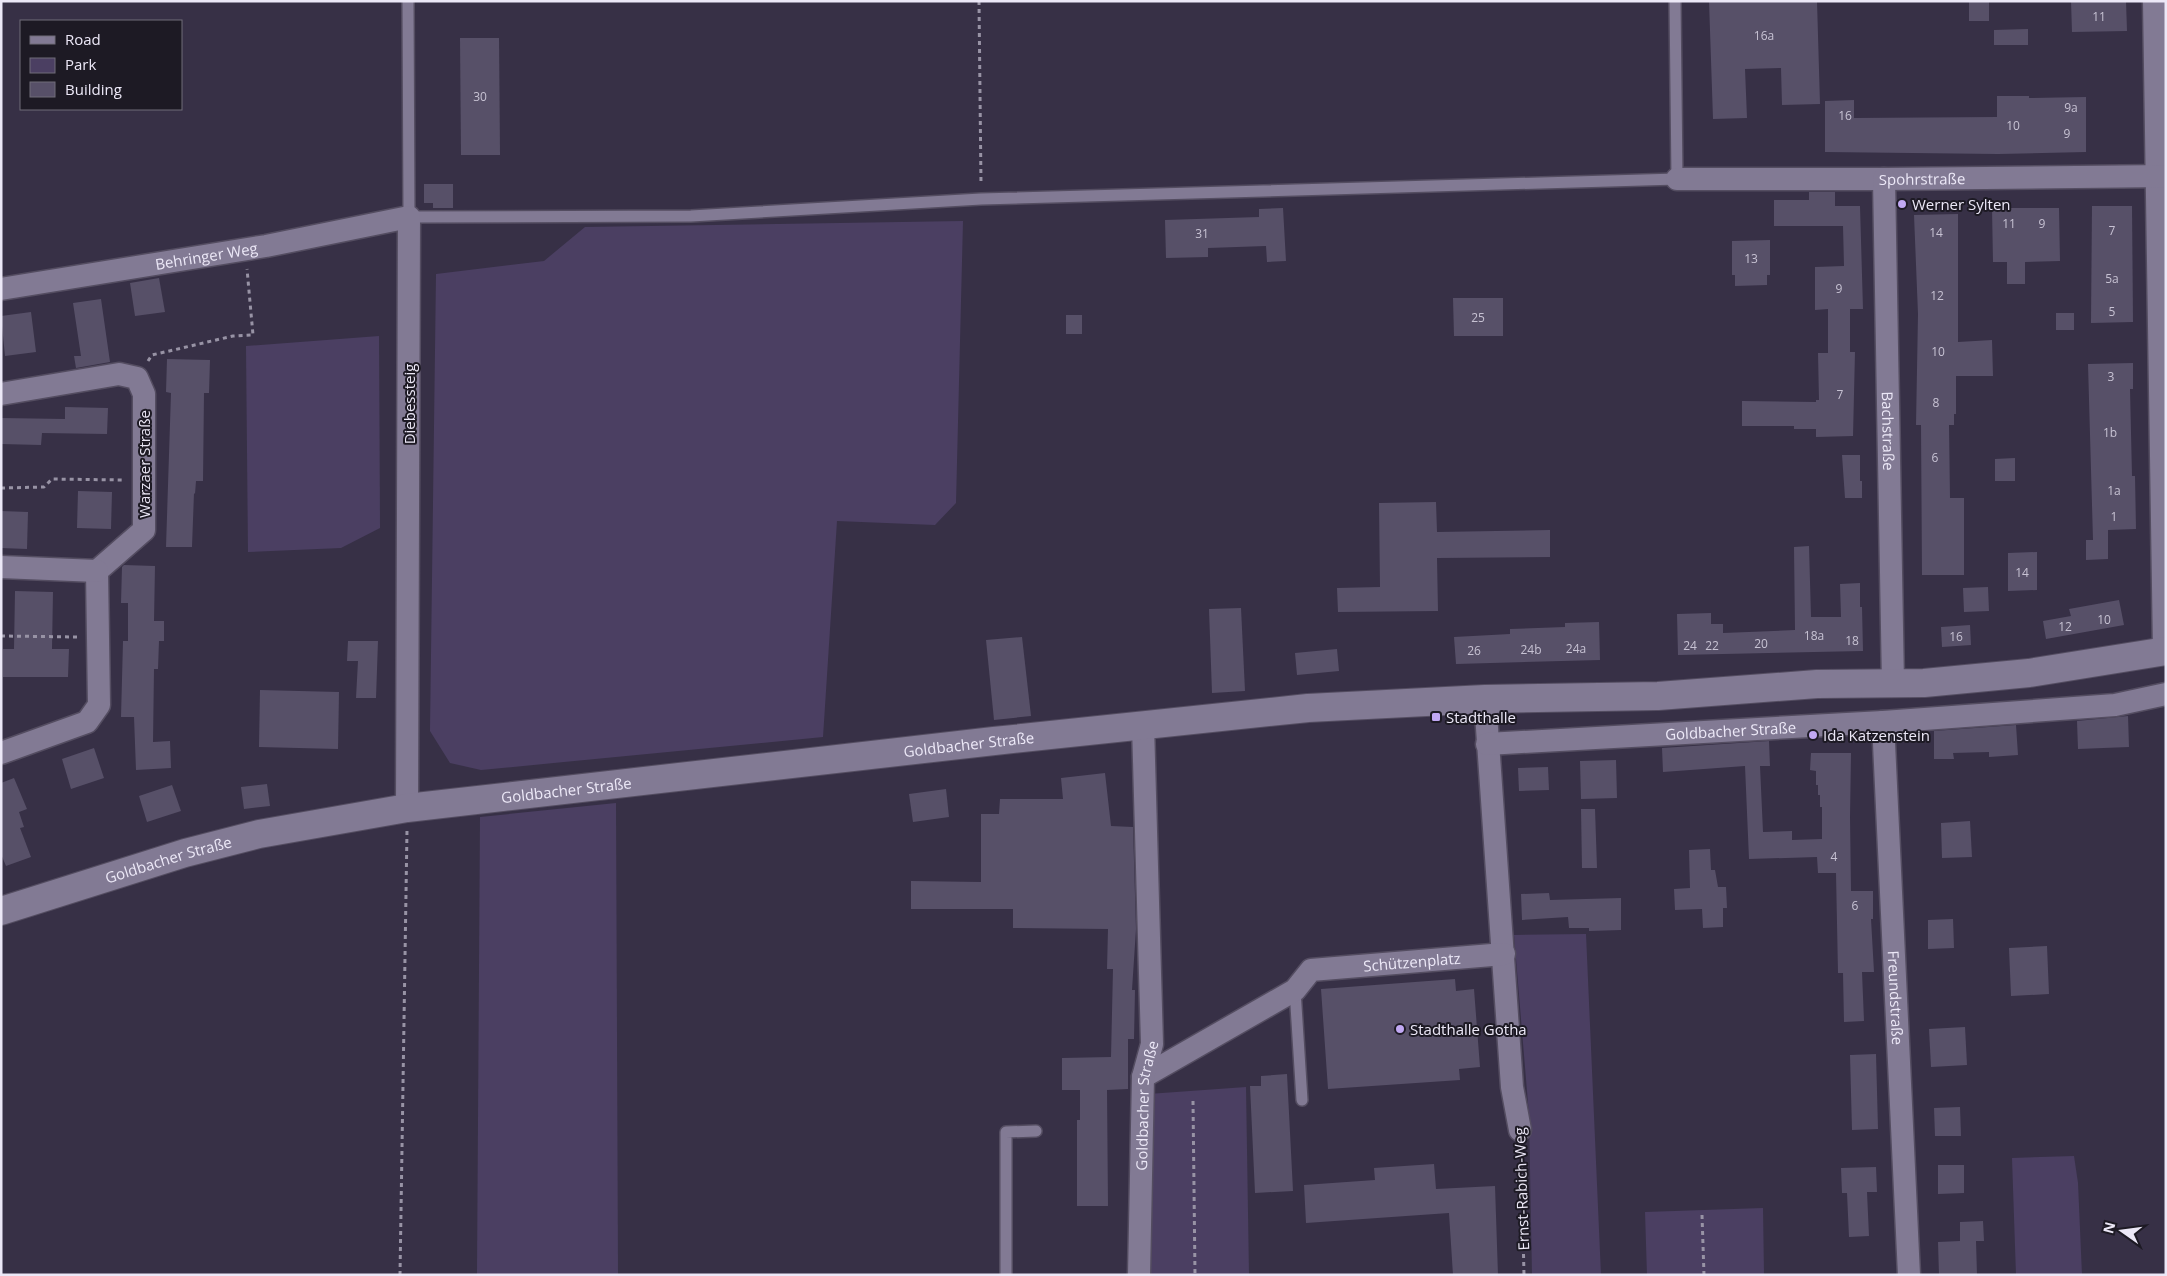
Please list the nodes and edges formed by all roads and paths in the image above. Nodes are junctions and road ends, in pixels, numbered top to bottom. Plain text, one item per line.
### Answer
1 (408, 1) edge
2 (979, 1) edge
3 (1675, 1) edge
4 (2154, 1) edge
5 (2161, 176) edge
6 (1677, 178) junction
7 (1884, 179) junction
8 (981, 200) junction
9 (409, 217) junction
10 (246, 250) junction
11 (1, 289) edge
12 (137, 378) junction
13 (1, 394) edge
14 (143, 481) junction
15 (1, 488) edge
16 (1, 567) edge
17 (97, 571) junction
18 (1, 636) edge
19 (98, 637) junction
20 (2165, 651) edge
21 (1893, 684) junction
22 (2166, 694) edge
23 (1485, 699) junction
24 (1883, 722) junction
25 (1143, 725) junction
26 (1487, 744) junction
27 (1, 753) edge
28 (407, 808) junction
29 (1, 912) edge
30 (1504, 954) junction
31 (1296, 990) junction
32 (1142, 1077) junction
33 (1302, 1100) dead end
34 (1194, 1102) dead end
35 (1520, 1130) joint
36 (1036, 1131) dead end
37 (1702, 1215) dead end
38 (400, 1275) edge
39 (1006, 1275) edge
40 (1138, 1275) edge
41 (1195, 1275) edge
42 (1524, 1275) edge
43 (1704, 1275) edge
44 (1909, 1275) edge

1 - 9 lane, Diebessteig
2 - 8 path
3 - 6 lane
4 - 5 street
5 - 7 street, Spohrstraße
5 - 20 street
6 - 7 street, Spohrstraße
6 - 8 lane
7 - 21 street, Bachstraße
8 - 9 lane
9 - 10 street, Behringer Weg
9 - 28 street, Diebessteig
10 - 11 street, Behringer Weg
10 - 12 path
12 - 13 street
12 - 14 street, Warzaer Straße
14 - 15 path
14 - 17 street, Warzaer Straße
16 - 17 street
17 - 19 street
18 - 19 path
19 - 27 street
20 - 21 main road, Goldbacher Straße
21 - 23 main road, Goldbacher Straße
22 - 24 street, Goldbacher Straße
23 - 25 main road, Goldbacher Straße
23 - 26 street
24 - 26 street, Goldbacher Straße
24 - 44 street, Freundstraße
25 - 28 main road, Goldbacher Straße
25 - 32 street, Goldbacher Straße
26 - 30 street
28 - 29 main road, Goldbacher Straße
28 - 38 path
30 - 31 street, Schützenplatz
30 - 35 street, Ernst-Rabich-Weg
31 - 32 street, Schützenplatz
31 - 33 lane
32 - 40 street, Goldbacher Straße
34 - 41 path
35 - 42 path, Ernst-Rabich-Weg
36 - 39 lane
37 - 43 path

